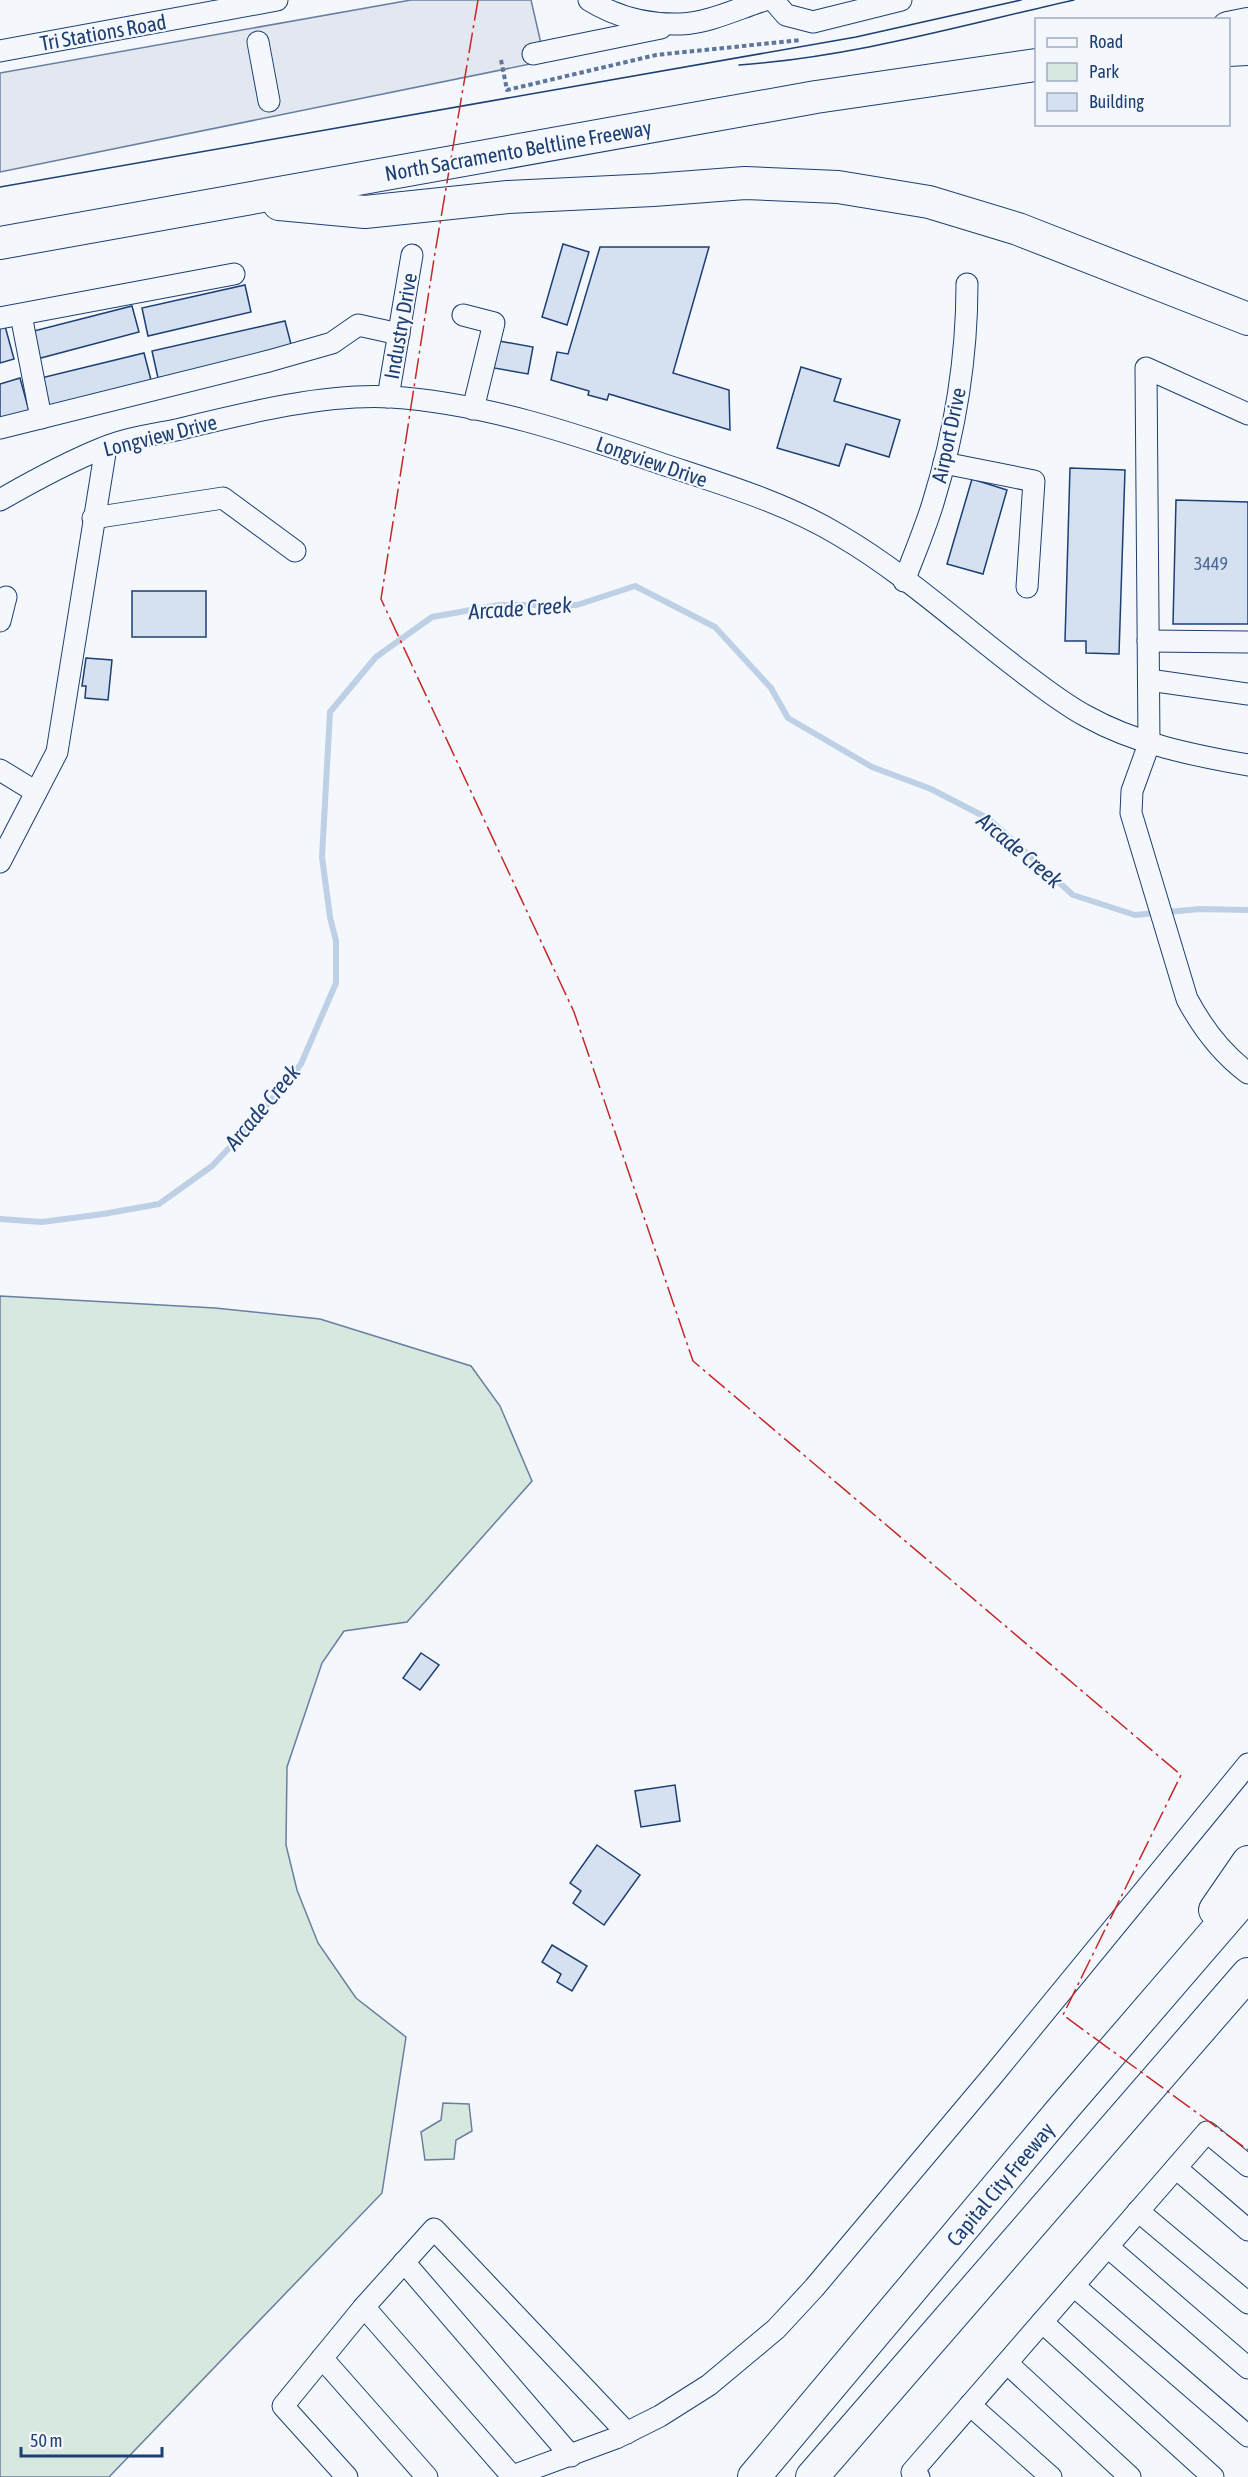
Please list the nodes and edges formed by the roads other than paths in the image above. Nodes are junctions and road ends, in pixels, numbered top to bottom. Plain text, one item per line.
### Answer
1 (277, 0) edge
2 (589, 0) edge
3 (765, 0) edge
4 (773, 0) edge
5 (901, 0) edge
6 (682, 24) junction
7 (1248, 24) edge
8 (1230, 28) edge
9 (258, 42) dead end
10 (1248, 49) edge
11 (1230, 50) edge
12 (0, 51) edge
13 (533, 54) dead end
14 (1035, 65) edge
15 (269, 101) dead end
16 (239, 201) junction
17 (0, 243) edge
18 (412, 255) dead end
19 (234, 274) dead end
20 (967, 284) dead end
21 (463, 315) dead end
22 (10, 316) edge
23 (1248, 319) edge
24 (399, 334) junction
25 (388, 397) junction
26 (473, 409) junction
27 (1248, 414) edge
28 (41, 418) junction
29 (0, 428) edge
30 (106, 447) junction
31 (944, 464) junction
32 (0, 500) edge
33 (93, 518) junction
34 (295, 551) dead end
35 (904, 581) junction
36 (1027, 587) dead end
37 (6, 597) dead end
38 (0, 621) edge
39 (1148, 641) junction
40 (1248, 642) edge
41 (1149, 680) junction
42 (1248, 694) edge
43 (1149, 744) junction
44 (1248, 765) edge
45 (0, 770) edge
46 (36, 792) junction
47 (0, 862) edge
48 (1248, 1073) edge
49 (1248, 1764) edge
50 (1248, 1862) edge
51 (1248, 1894) edge
52 (1248, 1974) edge
53 (1133, 2029) junction
54 (1248, 2166) edge
55 (1176, 2168) junction
56 (1138, 2211) junction
57 (1248, 2230) edge
58 (1107, 2247) junction
59 (404, 2262) junction
60 (1074, 2286) junction
61 (1248, 2303) edge
62 (364, 2307) junction
63 (1042, 2322) junction
64 (322, 2358) junction
65 (1007, 2363) junction
66 (1248, 2368) edge
67 (970, 2405) junction
68 (627, 2433) junction
69 (1248, 2436) edge
70 (571, 2456) junction
71 (511, 2476) edge
72 (348, 2477) edge
73 (427, 2477) edge
74 (754, 2477) edge
75 (812, 2477) edge
76 (919, 2477) edge
77 (1051, 2477) edge
78 (1130, 2477) edge
79 (1213, 2477) edge

1 - 12 street, Tri Stations Road
2 - 6 street
3 - 6 street
4 - 5 street
6 - 13 street
7 - 8 highway
9 - 15 street
10 - 11 highway
14 - 16 highway, North Sacramento Beltline Freeway
16 - 17 highway, North Sacramento Beltline Freeway
16 - 23 highway
18 - 24 street, Industry Drive
19 - 22 street
20 - 31 street, Airport Drive
21 - 26 street
22 - 28 street
24 - 25 street, Industry Drive
24 - 28 street
25 - 26 street, Longview Drive
25 - 30 street, Longview Drive
26 - 35 street, Longview Drive
27 - 39 street
28 - 29 street
30 - 32 street, Longview Drive
30 - 33 street
31 - 35 street, Airport Drive
31 - 36 street
33 - 34 street
33 - 46 street
35 - 43 street, Longview Drive
37 - 38 street
39 - 40 street
39 - 41 street
41 - 42 street
41 - 43 street
43 - 44 street, Longview Drive
43 - 48 street
45 - 46 street
46 - 47 street
49 - 68 street
50 - 53 highway
51 - 53 highway, Capital City Freeway
52 - 75 highway
53 - 74 highway, Capital City Freeway
54 - 55 street
55 - 56 street
55 - 57 street
56 - 58 street
56 - 61 street
58 - 60 street
58 - 66 street
59 - 62 street
59 - 68 street
59 - 70 street
60 - 63 street
60 - 69 street
62 - 64 street
62 - 71 street
63 - 65 street
63 - 79 street
64 - 72 street
64 - 73 street
65 - 67 street
65 - 78 street
67 - 76 street
67 - 77 street
68 - 70 street
70 - 71 street

